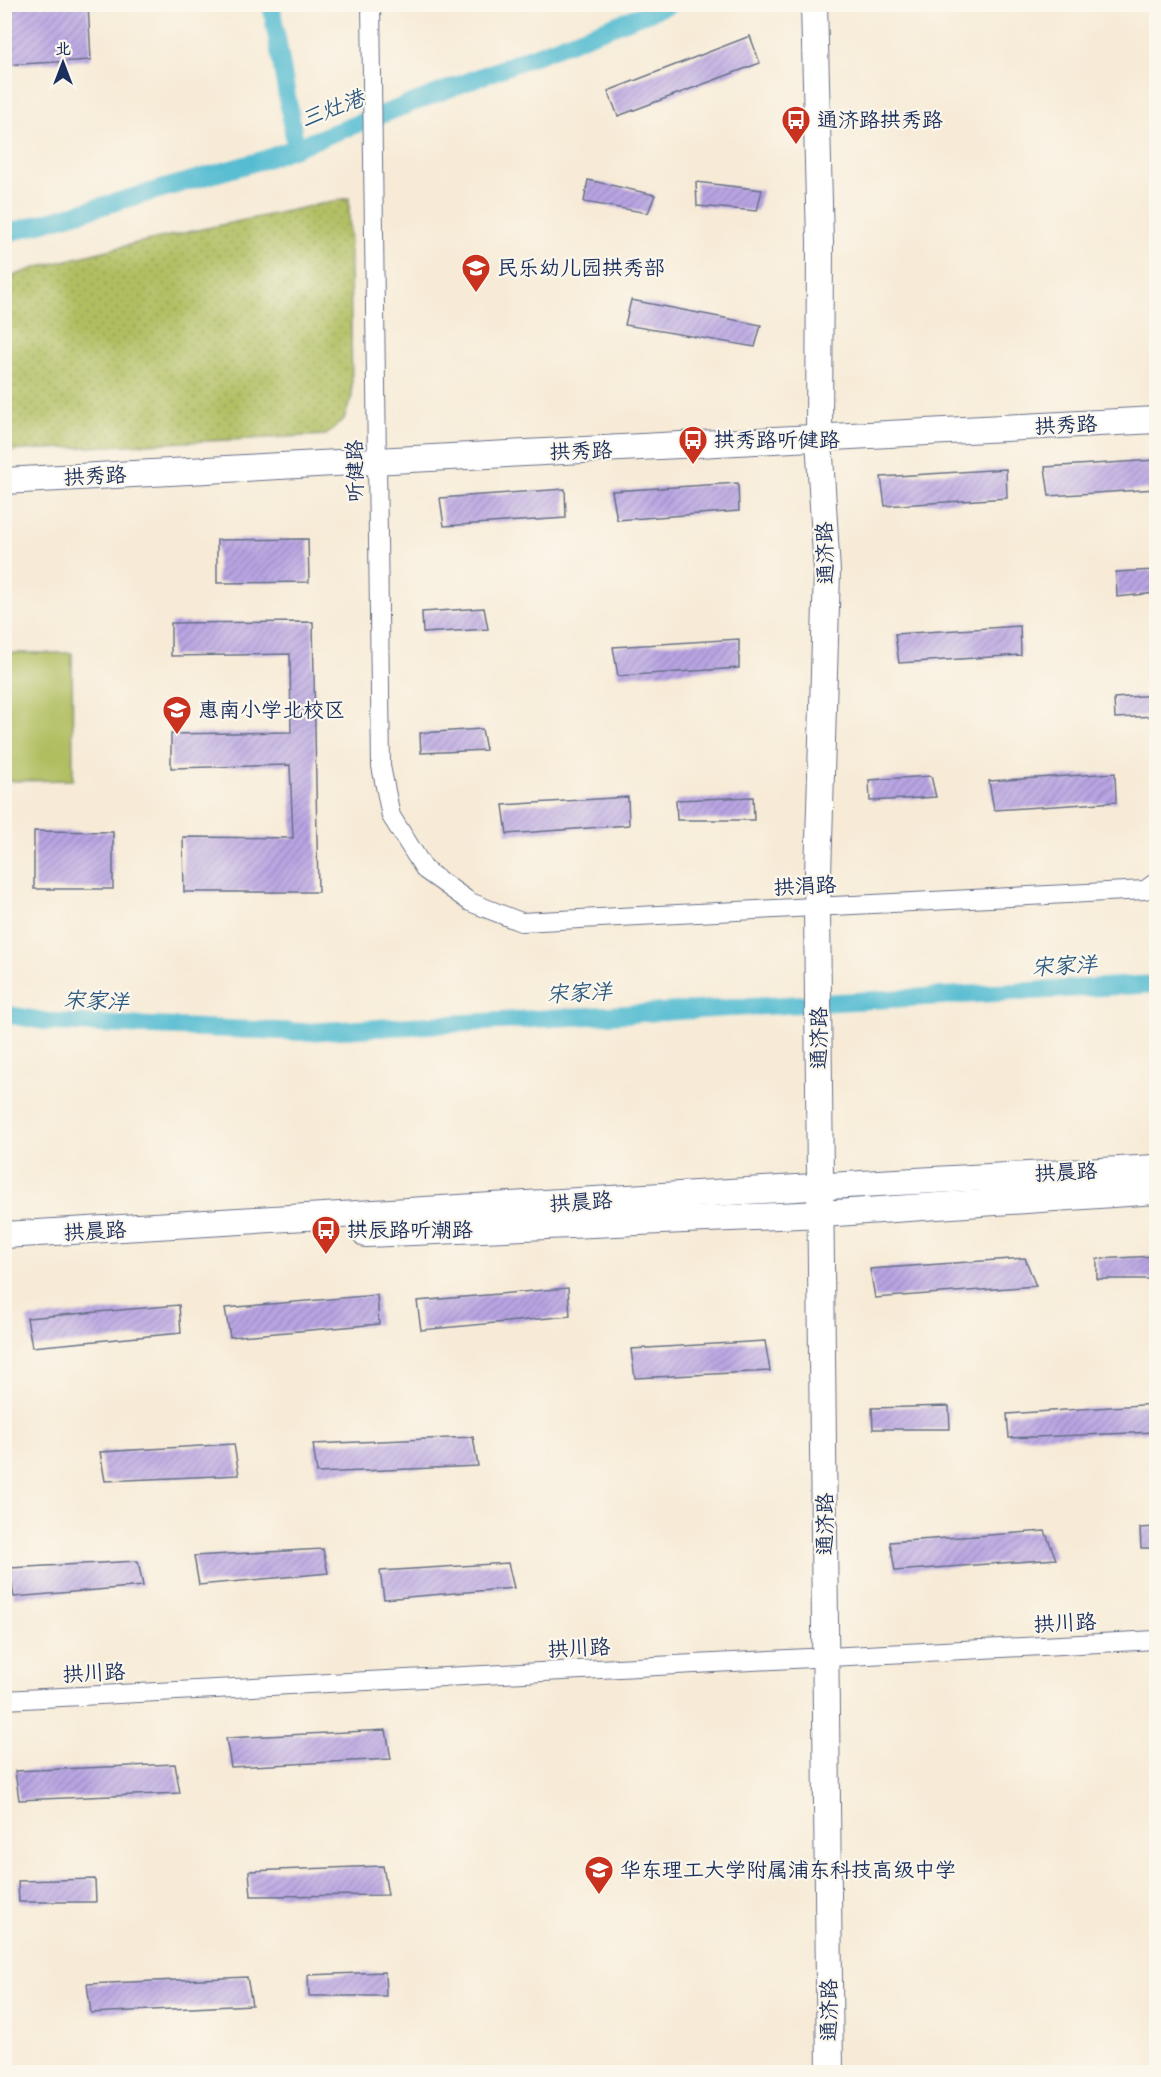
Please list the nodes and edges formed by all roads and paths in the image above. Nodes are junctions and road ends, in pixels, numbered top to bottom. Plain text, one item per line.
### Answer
1 (371, 4) edge
2 (814, 4) edge
3 (1156, 420) edge
4 (819, 439) junction
5 (377, 460) junction
6 (4, 481) edge
7 (1151, 886) edge
8 (470, 903) joint
9 (817, 909) junction
10 (1156, 1168) edge
11 (821, 1185) junction
12 (1156, 1191) edge
13 (822, 1214) junction
14 (4, 1235) edge
15 (4, 1253) edge
16 (1156, 1640) edge
17 (826, 1658) junction
18 (4, 1700) edge
19 (830, 2073) edge

1 - 5 street, 听健路
2 - 4 street, 通济路
3 - 4 street, 拱秀路
4 - 5 street, 拱秀路
4 - 9 street, 通济路
5 - 6 street, 拱秀路
5 - 8 street, 听健路
7 - 9 street, 拱涓路
8 - 9 street, 拱涓路
9 - 11 street, 通济路
10 - 11 street, 拱晨路
11 - 13 street, 通济路
11 - 14 street, 拱晨路
12 - 13 street, 拱晨路
13 - 15 street, 拱晨路
13 - 17 street, 通济路
16 - 17 street, 拱川路
17 - 18 street, 拱川路
17 - 19 street, 通济路

